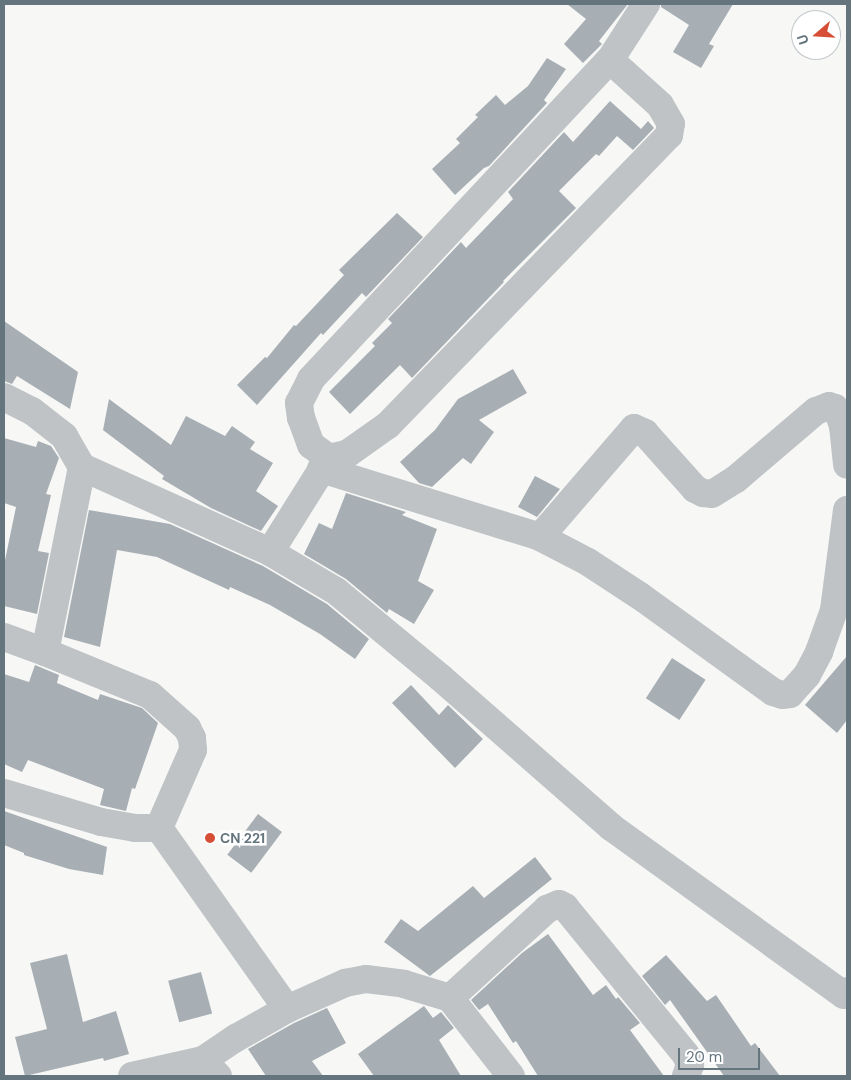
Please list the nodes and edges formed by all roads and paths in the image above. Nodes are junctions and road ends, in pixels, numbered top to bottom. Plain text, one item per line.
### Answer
1 (646, 4) edge
2 (610, 60) junction
3 (4, 396) edge
4 (325, 463) junction
5 (847, 465) edge
6 (82, 467) junction
7 (847, 510) edge
8 (540, 537) junction
9 (270, 552) junction
10 (4, 637) edge
11 (45, 652) junction
12 (4, 793) edge
13 (160, 828) junction
14 (846, 995) edge
15 (450, 998) junction
16 (287, 1008) junction
17 (211, 1068) edge
18 (132, 1076) edge
19 (511, 1076) edge
20 (686, 1076) edge

1 - 2 street
2 - 4 street
2 - 4 street
3 - 6 street
4 - 8 street
4 - 9 street
5 - 8 street
6 - 9 street
6 - 11 street
7 - 8 street
9 - 14 street
10 - 11 street
11 - 13 street
12 - 13 street
13 - 16 street
15 - 16 street
15 - 19 street
15 - 20 street
16 - 17 street
17 - 18 street

